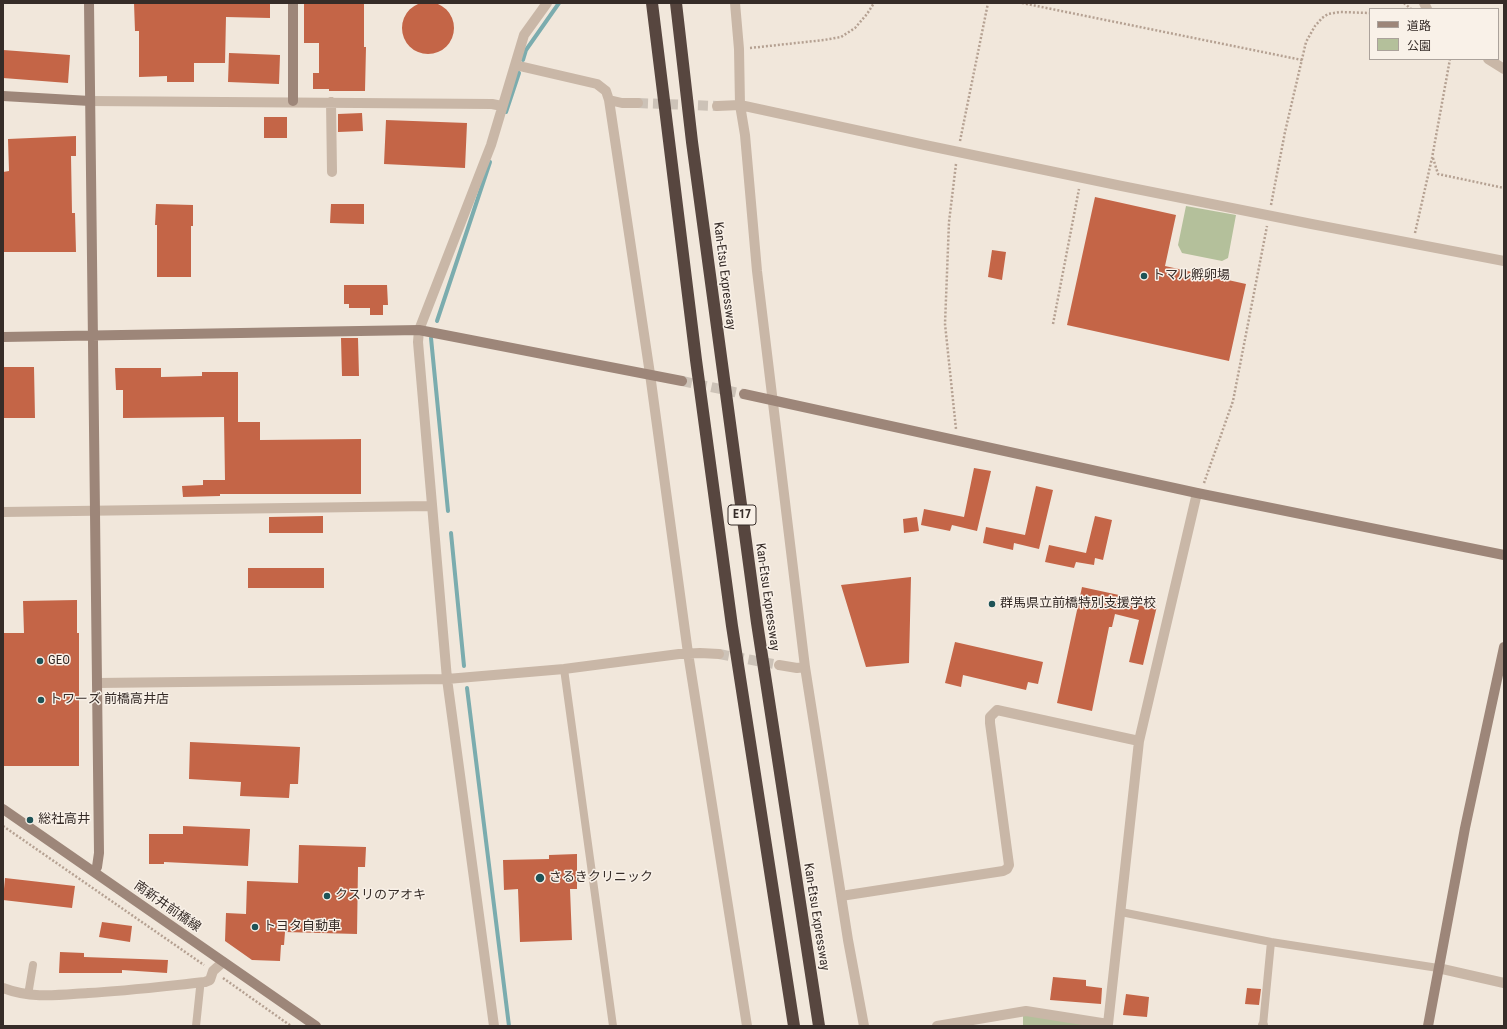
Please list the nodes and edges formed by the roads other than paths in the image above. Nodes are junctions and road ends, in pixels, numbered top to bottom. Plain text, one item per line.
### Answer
1 (89, 3) edge
2 (293, 3) edge
3 (547, 3) edge
4 (652, 3) edge
5 (676, 3) edge
6 (735, 3) edge
7 (1490, 60) edge
8 (515, 65) junction
9 (1504, 69) edge
10 (3, 96) edge
11 (609, 100) junction
12 (90, 101) junction
13 (293, 102) junction
14 (331, 102) junction
15 (638, 103) tunnel mouth
16 (740, 105) junction
17 (502, 106) junction
18 (717, 106) tunnel mouth
19 (332, 172) dead end
20 (1504, 262) edge
21 (418, 330) junction
22 (93, 336) junction
23 (3, 337) edge
24 (650, 374) junction
25 (682, 381) tunnel mouth
26 (744, 394) tunnel mouth
27 (772, 400) junction
28 (1197, 493) junction
29 (431, 506) junction
30 (94, 510) junction
31 (3, 512) edge
32 (1504, 555) edge
33 (1504, 647) edge
34 (688, 653) junction
35 (719, 654) tunnel mouth
36 (779, 665) tunnel mouth
37 (805, 667) junction
38 (564, 669) junction
39 (447, 679) junction
40 (97, 683) junction
41 (1139, 741) junction
42 (3, 809) edge
43 (94, 872) junction
44 (841, 896) junction
45 (1121, 912) junction
46 (1271, 942) junction
47 (223, 962) junction
48 (33, 965) dead end
49 (1438, 968) junction
50 (200, 982) junction
51 (1504, 983) edge
52 (3, 988) edge
53 (28, 995) junction
54 (1108, 1025) edge
55 (196, 1026) edge
56 (316, 1026) edge
57 (494, 1026) edge
58 (613, 1026) edge
59 (747, 1026) edge
60 (794, 1026) edge
61 (819, 1026) edge
62 (864, 1026) edge
63 (937, 1026) edge
64 (1263, 1026) edge
65 (1428, 1026) edge

1 - 12 street
2 - 13 street
3 - 8 street
4 - 60 highway, E17
5 - 61 highway, Kan-Etsu Expressway / E17
6 - 16 street
7 - 9 street
8 - 11 street
8 - 17 street
10 - 12 street
11 - 15 street
11 - 24 street
12 - 13 street
12 - 22 street
13 - 14 street
14 - 17 street
14 - 19 street
16 - 18 street
16 - 20 street
16 - 27 street
17 - 21 street
21 - 22 street
21 - 24 street
21 - 29 street
22 - 23 street
22 - 30 street
24 - 25 street
24 - 34 street
26 - 27 street
27 - 28 street
27 - 37 street
28 - 32 street
28 - 41 street
29 - 30 street
29 - 39 street
30 - 31 street
30 - 40 street
33 - 49 street
34 - 35 street
34 - 38 street
34 - 59 street
36 - 37 street
37 - 44 street
38 - 39 street
38 - 58 lane
39 - 40 street
39 - 57 street
40 - 43 street
41 - 44 street
41 - 45 street
42 - 43 street, 南新井前橋線
43 - 47 street, 南新井前橋線
44 - 62 street
45 - 46 lane
45 - 54 street
46 - 49 lane
46 - 64 lane
47 - 50 street
47 - 56 street, 南新井前橋線
48 - 53 lane
49 - 51 street
49 - 65 street
50 - 53 street
50 - 55 lane
52 - 53 street
54 - 63 street

